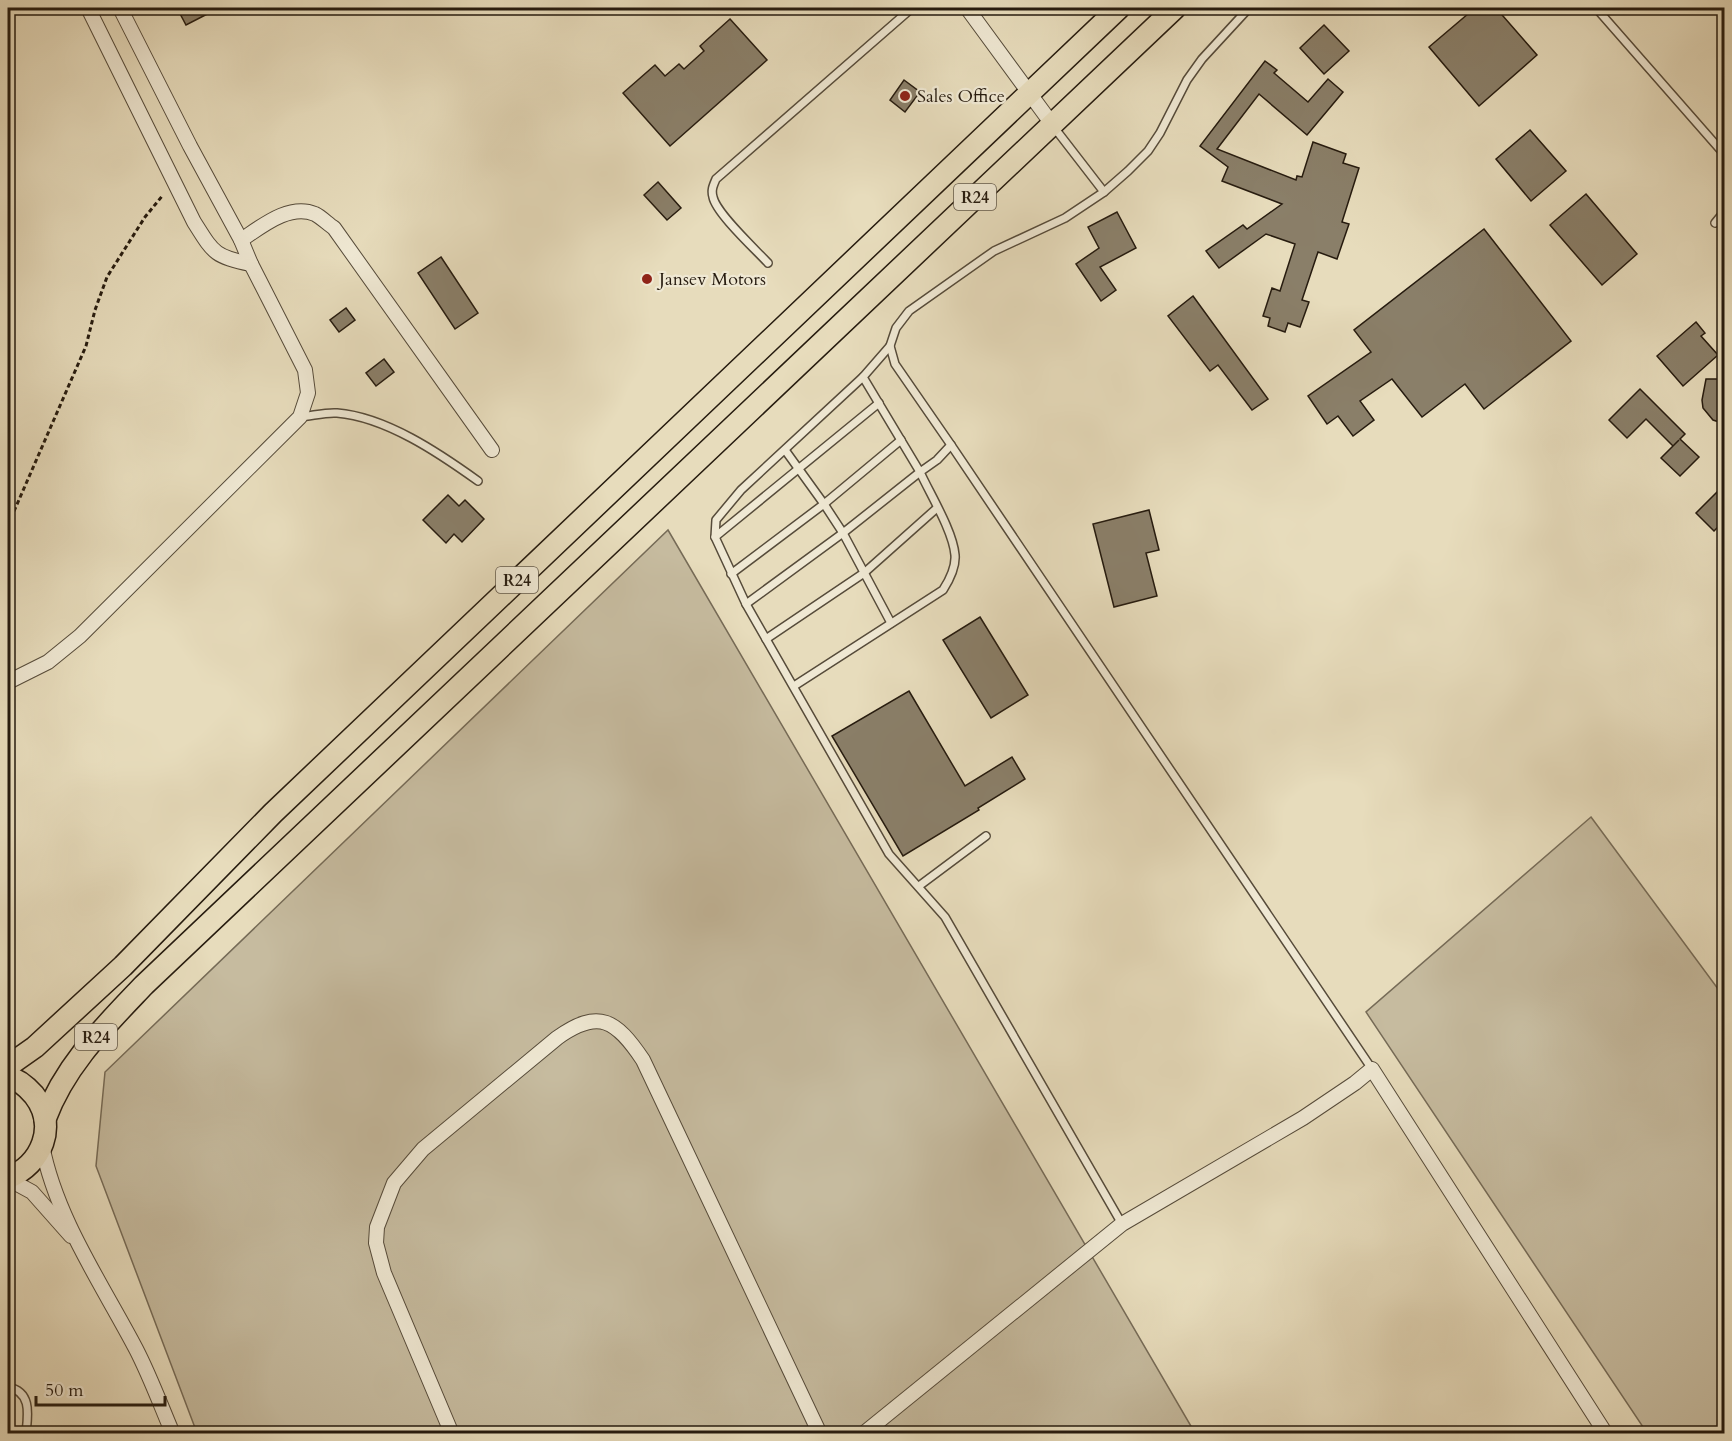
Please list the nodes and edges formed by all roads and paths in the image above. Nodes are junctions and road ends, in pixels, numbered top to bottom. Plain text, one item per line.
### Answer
1 (88, 8) edge
2 (120, 8) edge
3 (912, 8) edge
4 (967, 8) edge
5 (1119, 8) edge
6 (1175, 8) edge
7 (1249, 8) edge
8 (1596, 8) edge
9 (1029, 95) junction
10 (1052, 124) junction
11 (1725, 154) edge
12 (174, 182) junction
13 (1104, 192) junction
14 (1725, 212) edge
15 (1715, 223) dead end
16 (241, 240) junction
17 (768, 262) dead end
18 (251, 264) junction
19 (890, 346) junction
20 (863, 377) junction
21 (879, 403) junction
22 (300, 417) junction
23 (901, 440) junction
24 (951, 445) junction
25 (492, 450) dead end
26 (784, 450) junction
27 (798, 469) junction
28 (920, 472) junction
29 (478, 481) dead end
30 (824, 504) junction
31 (937, 508) junction
32 (8, 525) edge
33 (843, 534) junction
34 (715, 537) junction
35 (864, 573) junction
36 (731, 574) junction
37 (746, 604) junction
38 (891, 623) junction
39 (766, 639) junction
40 (8, 682) edge
41 (794, 686) junction
42 (986, 836) dead end
43 (919, 886) junction
44 (8, 1066) edge
45 (1372, 1069) junction
46 (8, 1077) edge
47 (45, 1119) junction
48 (42, 1145) junction
49 (8, 1179) edge
50 (1122, 1224) junction
51 (80, 1246) junction
52 (8, 1387) edge
53 (26, 1434) edge
54 (173, 1434) edge
55 (452, 1434) edge
56 (819, 1434) edge
57 (863, 1434) edge
58 (1606, 1434) edge

1 - 12 street
2 - 16 street
3 - 17 lane
4 - 9 street
5 - 9 main road, R24
6 - 10 main road, R24
7 - 13 lane
8 - 11 lane
9 - 10 street
9 - 44 main road, R24
10 - 13 lane
10 - 47 main road, R24
12 - 18 street
12 - 32 path
13 - 19 lane
14 - 15 lane
16 - 18 street
16 - 25 street
18 - 22 street
19 - 20 lane
19 - 24 lane
20 - 21 lane
20 - 26 lane
21 - 23 lane
21 - 27 lane
22 - 29 lane
22 - 40 street
23 - 28 lane
23 - 30 lane
24 - 28 lane
24 - 45 lane
26 - 27 lane
26 - 34 lane
27 - 30 lane
27 - 34 lane
28 - 31 lane
28 - 33 lane
30 - 33 lane
30 - 36 lane
31 - 35 lane
31 - 38 lane
33 - 35 lane
33 - 37 lane
34 - 36 lane
35 - 38 lane
35 - 39 lane
36 - 37 lane
37 - 39 lane
38 - 41 lane
39 - 41 lane
41 - 43 lane
42 - 43 lane
43 - 50 lane
45 - 50 street
45 - 58 street
46 - 47 main road
47 - 48 main road, R24
48 - 49 main road
48 - 51 street
49 - 51 street
50 - 57 street
51 - 54 street
52 - 53 lane
55 - 56 street

